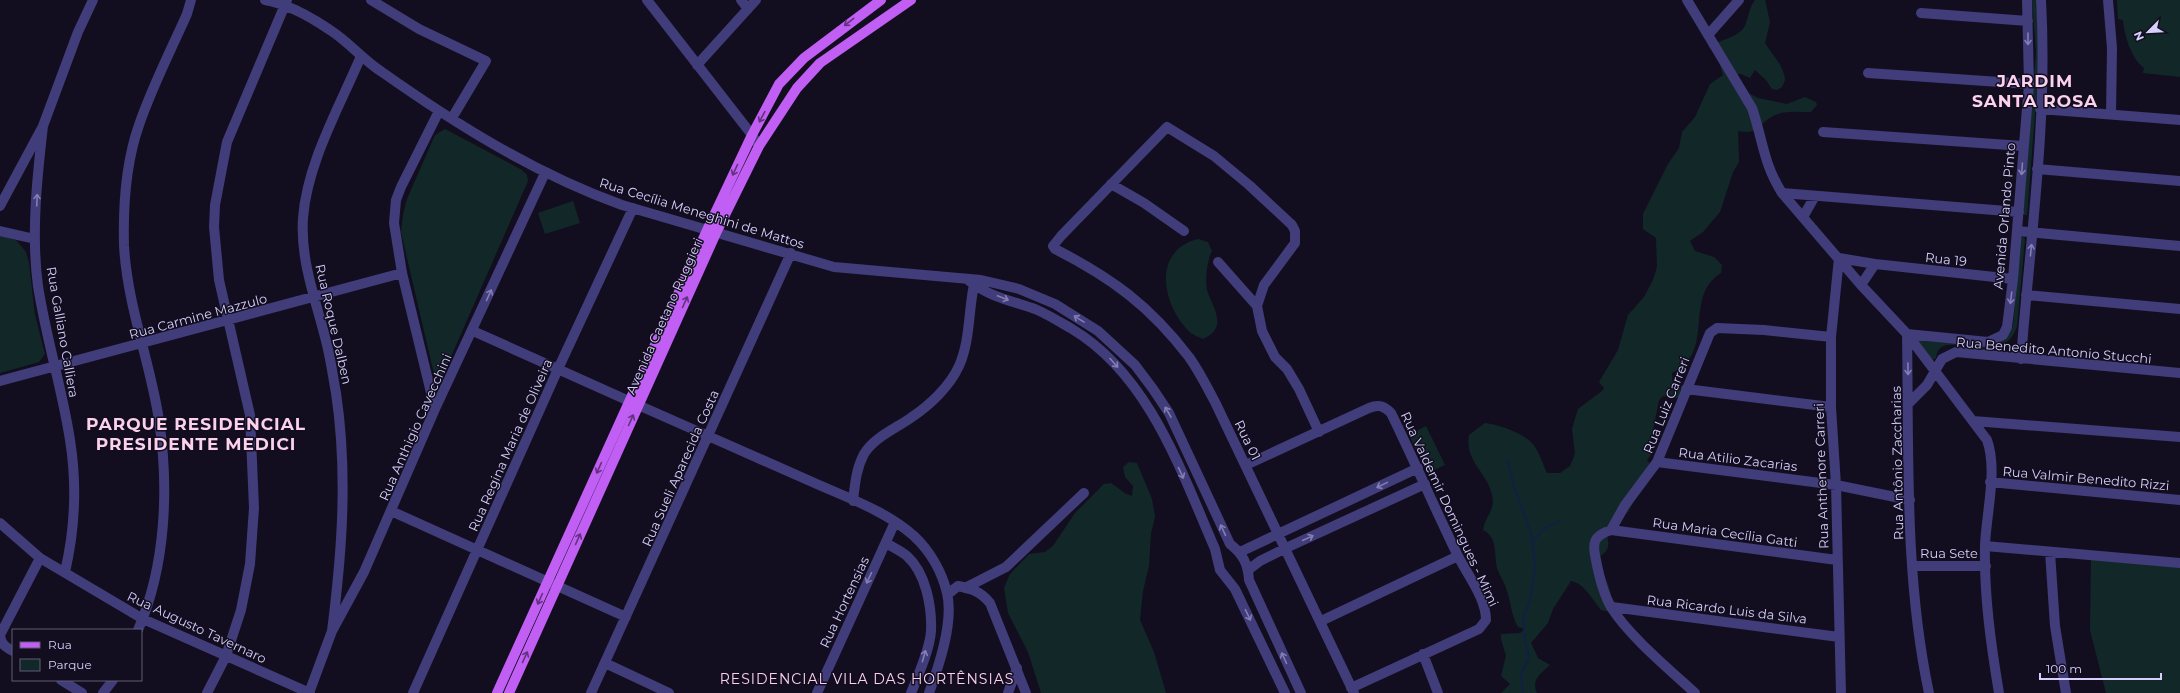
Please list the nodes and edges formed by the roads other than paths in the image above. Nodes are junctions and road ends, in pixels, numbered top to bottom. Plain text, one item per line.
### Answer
1 (93, 0) edge
2 (191, 0) edge
3 (265, 0) edge
4 (371, 0) edge
5 (647, 0) edge
6 (741, 0) edge
7 (756, 0) edge
8 (881, 0) edge
9 (911, 0) edge
10 (1687, 0) edge
11 (1739, 0) edge
12 (2027, 0) edge
13 (2041, 0) edge
14 (2108, 0) edge
15 (286, 3) edge
16 (748, 9) junction
17 (1921, 13) dead end
18 (2028, 21) junction
19 (1708, 35) junction
20 (361, 56) junction
21 (697, 65) junction
22 (1868, 73) dead end
23 (2029, 84) junction
24 (2040, 109) junction
25 (439, 111) junction
26 (2111, 114) junction
27 (452, 118) junction
28 (2180, 120) edge
29 (43, 126) junction
30 (1823, 132) dead end
31 (752, 134) junction
32 (759, 146) junction
33 (2023, 146) junction
34 (24, 162) junction
35 (38, 169) junction
36 (2037, 169) junction
37 (545, 173) junction
38 (2180, 181) edge
39 (1111, 184) junction
40 (1782, 193) junction
41 (1814, 196) junction
42 (0, 206) edge
43 (634, 208) junction
44 (2019, 212) junction
45 (1803, 217) junction
46 (712, 230) junction
47 (0, 231) edge
48 (1184, 231) dead end
49 (2017, 231) junction
50 (2032, 233) junction
51 (35, 239) junction
52 (2180, 246) edge
53 (791, 253) junction
54 (1839, 258) junction
55 (1218, 262) dead end
56 (1875, 264) junction
57 (402, 273) junction
58 (2013, 279) junction
59 (972, 282) junction
60 (1861, 285) junction
61 (2026, 295) junction
62 (314, 298) junction
63 (1257, 306) junction
64 (2180, 310) edge
65 (228, 321) junction
66 (473, 331) junction
67 (1907, 334) junction
68 (1832, 337) junction
69 (142, 345) junction
70 (2021, 359) junction
71 (54, 368) junction
72 (558, 369) junction
73 (1935, 373) junction
74 (2180, 373) edge
75 (0, 381) edge
76 (1686, 389) junction
77 (634, 403) junction
78 (1908, 404) junction
79 (1831, 408) junction
80 (435, 409) junction
81 (1972, 421) junction
82 (1319, 432) junction
83 (708, 436) junction
84 (2180, 437) edge
85 (1657, 462) junction
86 (1246, 465) junction
87 (1418, 468) junction
88 (1990, 482) junction
89 (1425, 484) junction
90 (1836, 485) junction
91 (1084, 493) dead end
92 (853, 500) junction
93 (1910, 500) junction
94 (2180, 500) edge
95 (391, 511) junction
96 (895, 522) junction
97 (0, 523) edge
98 (1611, 530) junction
99 (1279, 535) junction
100 (886, 543) junction
101 (1230, 544) junction
102 (1986, 546) junction
103 (1286, 548) junction
104 (1215, 549) junction
105 (478, 550) junction
106 (1240, 552) junction
107 (2050, 552) junction
108 (1458, 556) junction
109 (40, 558) junction
110 (1837, 560) junction
111 (2180, 563) edge
112 (1913, 566) junction
113 (1986, 566) junction
114 (65, 572) junction
115 (1249, 575) junction
116 (553, 583) junction
117 (965, 588) junction
118 (1235, 589) junction
119 (948, 594) junction
120 (1612, 607) junction
121 (626, 617) junction
122 (143, 619) junction
123 (1321, 622) junction
124 (138, 629) edge
125 (332, 631) junction
126 (1840, 637) junction
127 (12, 650) edge
128 (1423, 654) junction
129 (226, 656) junction
130 (605, 663) junction
131 (1017, 668) junction
132 (63, 681) edge
133 (112, 681) edge
134 (1353, 690) edge
135 (82, 693) edge
136 (103, 693) edge
137 (207, 693) edge
138 (309, 693) edge
139 (413, 693) edge
140 (497, 693) edge
141 (509, 693) edge
142 (591, 693) edge
143 (669, 693) edge
144 (817, 693) edge
145 (911, 693) edge
146 (929, 693) edge
147 (1008, 693) edge
148 (1026, 693) edge
149 (1285, 693) edge
150 (1301, 693) edge
151 (1438, 693) edge
152 (1695, 693) edge
153 (1841, 693) edge
154 (1929, 693) edge
155 (1999, 693) edge
156 (2066, 693) edge

1 - 29 street
2 - 69 street
3 - 15 street, Rua Cecília Meneghini de Mattos
4 - 27 street
5 - 21 street
6 - 16 street
7 - 16 street
8 -> 31 main road, Avenida Caetano Ruggieri
9 - 32 main road, Avenida Caetano Ruggieri
10 - 19 street
11 - 19 street
12 - 18 street, Avenida Orlando Pinto
13 - 24 street
14 - 26 street
15 - 20 street, Rua Cecília Meneghini de Mattos
15 - 65 street
16 - 21 street
17 - 18 street
18 -> 23 street, Avenida Orlando Pinto
19 - 40 street
20 - 25 street, Rua Cecília Meneghini de Mattos
20 - 62 street, Rua Roque Dalben
21 - 31 street
22 - 23 street
23 - 33 street, Avenida Orlando Pinto
24 - 26 street
24 - 36 street
25 - 27 street, Rua Cecília Meneghini de Mattos
25 - 57 street
26 - 28 street
27 - 37 street, Rua Cecília Meneghini de Mattos
29 - 34 street
29 - 35 street, Rua Galliano Calliera
30 - 33 street
31 - 32 street
31 -> 46 main road, Avenida Caetano Ruggieri
32 - 46 main road, Avenida Caetano Ruggieri
33 -> 44 street, Avenida Orlando Pinto
34 - 35 street
34 - 42 street
51 -> 35 street, Rua Galliano Calliera
36 - 38 street
36 - 50 street
37 - 43 street, Rua Cecília Meneghini de Mattos
66 -> 37 street, Rua Anthigio Cavecchini
39 - 48 street
39 - 63 street
39 - 86 street, Rua 01
40 - 41 street
40 - 45 street
41 - 44 street
41 - 45 street
43 - 46 street, Rua Cecília Meneghini de Mattos
43 - 72 street, Rua Regina Maria de Oliveira
44 - 49 street, Avenida Orlando Pinto
45 - 54 street
46 - 53 street, Rua Cecília Meneghini de Mattos
46 - 77 main road, Avenida Caetano Ruggieri
47 - 51 street
49 - 50 street
49 - 58 street, Avenida Orlando Pinto
50 - 52 street
61 -> 50 street
51 - 71 street, Rua Galliano Calliera
53 - 59 street, Rua Cecília Meneghini de Mattos
53 - 83 street, Rua Sueli Aparecida Costa
54 - 56 street, Rua 19
54 - 60 street
54 - 68 street, Rua Anthenore Carreri
55 - 63 street
56 - 58 street, Rua 19
56 - 60 street
57 - 62 street, Rua Carmine Mazzulo
57 - 80 street
58 -> 67 street, Avenida Orlando Pinto
59 - 92 street
101 -> 59 street
59 -> 104 street
60 - 67 street
61 - 64 street
61 - 70 street
62 - 65 street, Rua Carmine Mazzulo
62 - 125 street, Rua Roque Dalben
63 - 82 street
65 - 69 street, Rua Carmine Mazzulo
65 - 129 street
66 - 72 street
66 - 80 street, Rua Anthigio Cavecchini
67 - 73 street
67 -> 78 street, Rua Antônio Zaccharias
68 - 76 street, Rua Luiz Carreri
68 - 79 street, Rua Anthenore Carreri
69 - 71 street, Rua Carmine Mazzulo
69 - 122 street
70 - 73 street, Rua Benedito Antonio Stucchi
70 - 74 street, Rua Benedito Antonio Stucchi
71 - 75 street, Rua Carmine Mazzulo
71 - 114 street, Rua Galliano Calliera
72 - 77 street
72 - 105 street, Rua Regina Maria de Oliveira
73 - 78 street, Rua Benedito Antonio Stucchi
73 - 81 street
76 - 79 street
76 - 85 street, Rua Luiz Carreri
77 - 83 street
77 - 116 main road, Avenida Caetano Ruggieri
78 - 93 street, Rua Antônio Zaccharias
79 - 90 street, Rua Anthenore Carreri
80 - 95 street, Rua Anthigio Cavecchini
81 - 84 street
81 - 88 street
82 - 86 street
82 - 87 street, Rua Valdemir Domingues - Mimi
83 - 92 street
83 - 121 street, Rua Sueli Aparecida Costa
85 - 90 street, Rua Atilio Zacarias
85 - 98 street, Rua Luiz Carreri
86 - 99 street, Rua 01
87 - 89 street, Rua Valdemir Domingues - Mimi
87 -> 99 street
88 - 94 street, Rua Valmir Benedito Rizzi
88 - 102 street
103 -> 89 street
89 - 108 street, Rua Valdemir Domingues - Mimi
90 - 93 street, Rua Atilio Zacarias
90 - 110 street, Rua Anthenore Carreri
91 - 117 street
92 - 96 street
93 - 112 street, Rua Antônio Zaccharias
95 - 105 street
95 - 125 street, Rua Anthigio Cavecchini
96 - 100 street, Rua Hortensias
96 - 119 street
97 - 109 street, Rua Augusto Tavernaro
98 - 110 street, Rua Maria Cecília Gatti
98 - 120 street, Rua Luiz Carreri
99 - 103 street, Rua 01
99 - 106 street
100 -> 144 street, Rua Hortensias
145 -> 100 street
101 - 104 street
101 - 106 street
102 - 107 street
102 - 113 street
103 - 115 street
103 - 123 street, Rua 01
104 - 118 street
105 - 116 street
105 - 139 street, Rua Regina Maria de Oliveira
106 - 115 street
107 - 111 street
107 - 156 street
108 - 123 street
108 - 128 street, Rua Valdemir Domingues - Mimi
109 - 114 street, Rua Augusto Tavernaro
109 - 127 street
110 - 126 street, Rua Anthenore Carreri
112 - 113 street, Rua Sete
112 - 154 street, Rua Antônio Zaccharias
113 - 155 street
114 - 122 street, Rua Augusto Tavernaro
115 - 118 street
150 -> 115 street
116 - 121 street
116 -> 140 main road, Avenida Caetano Ruggieri
141 -> 116 main road, Avenida Caetano Ruggieri
117 - 119 street
117 - 131 street
118 -> 149 street
119 - 146 street
120 - 126 street, Rua Ricardo Luis da Silva
120 - 152 street, Rua Luiz Carreri
121 - 130 street, Rua Sueli Aparecida Costa
122 - 124 street
122 - 129 street, Rua Augusto Tavernaro
123 - 134 street, Rua 01
125 - 138 street, Rua Anthigio Cavecchini
126 - 153 street, Rua Anthenore Carreri
128 - 134 street, Rua Valdemir Domingues - Mimi
128 - 151 street
129 - 137 street
129 - 138 street, Rua Augusto Tavernaro
130 - 142 street, Rua Sueli Aparecida Costa
130 - 143 street
131 - 147 street
131 - 148 street
132 - 135 street
133 - 136 street

